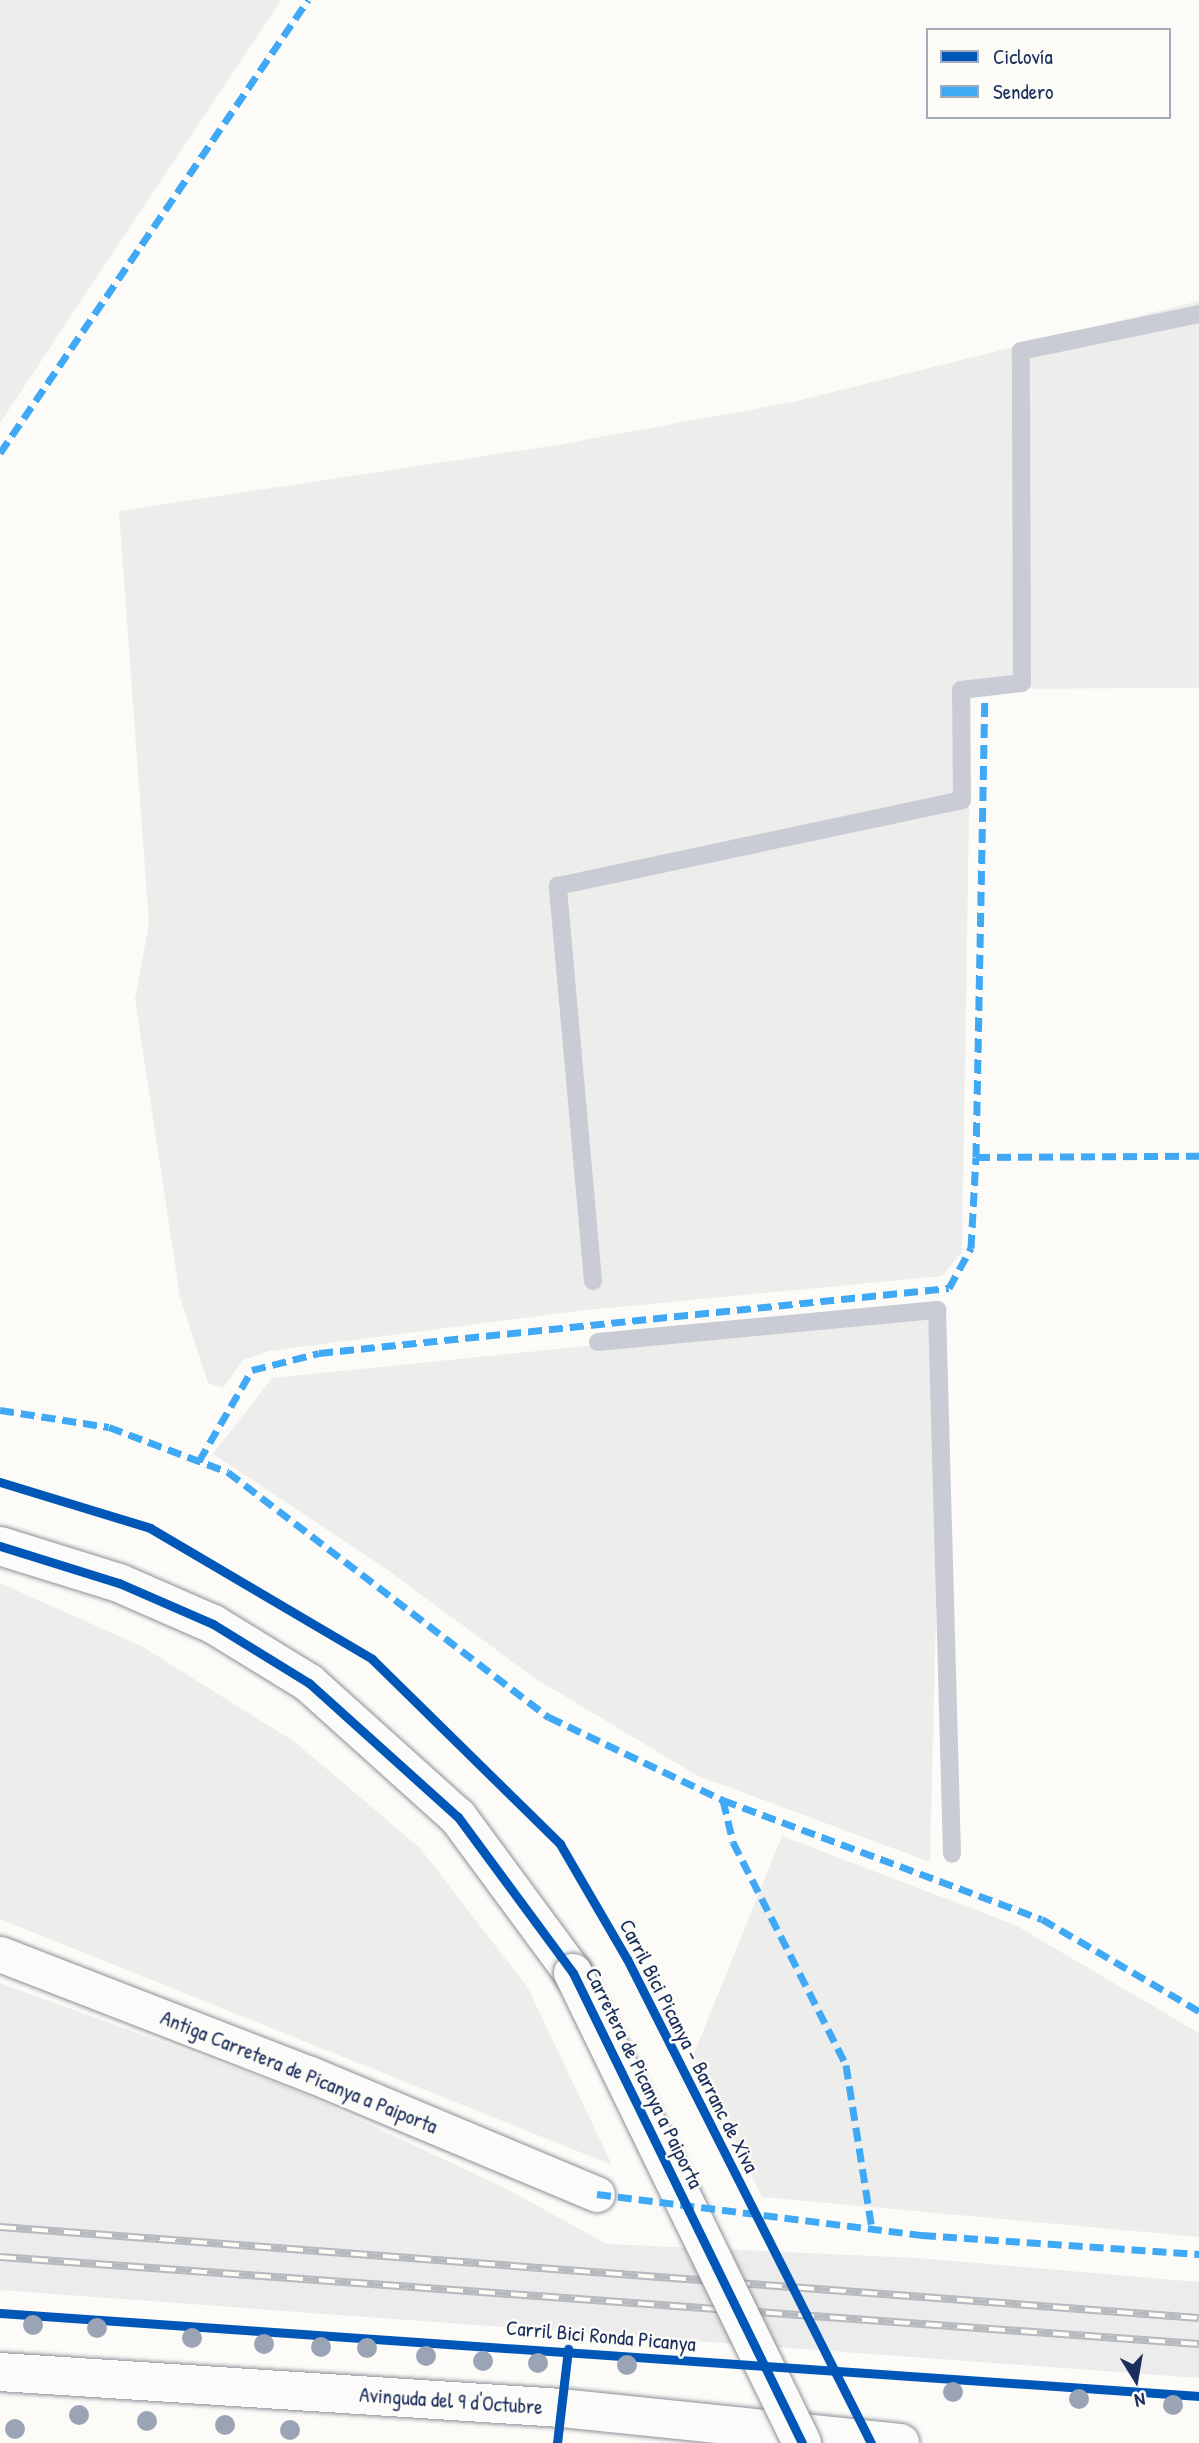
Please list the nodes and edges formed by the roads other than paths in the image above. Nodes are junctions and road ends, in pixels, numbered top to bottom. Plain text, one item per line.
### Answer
1 (17, 1551) edge
2 (0, 1954) edge
3 (597, 2194) dead end
4 (0, 2372) edge
5 (599, 2428) edge
6 (802, 2443) edge
7 (900, 2443) edge

1 - 6 street, Carretera de Picanya a Paiporta, bridge
2 - 3 lane, Antiga Carretera de Picanya a Paiporta
4 - 5 street, Avinguda del 9 d'Octubre
5 - 7 street, Avinguda del 9 d'Octubre

